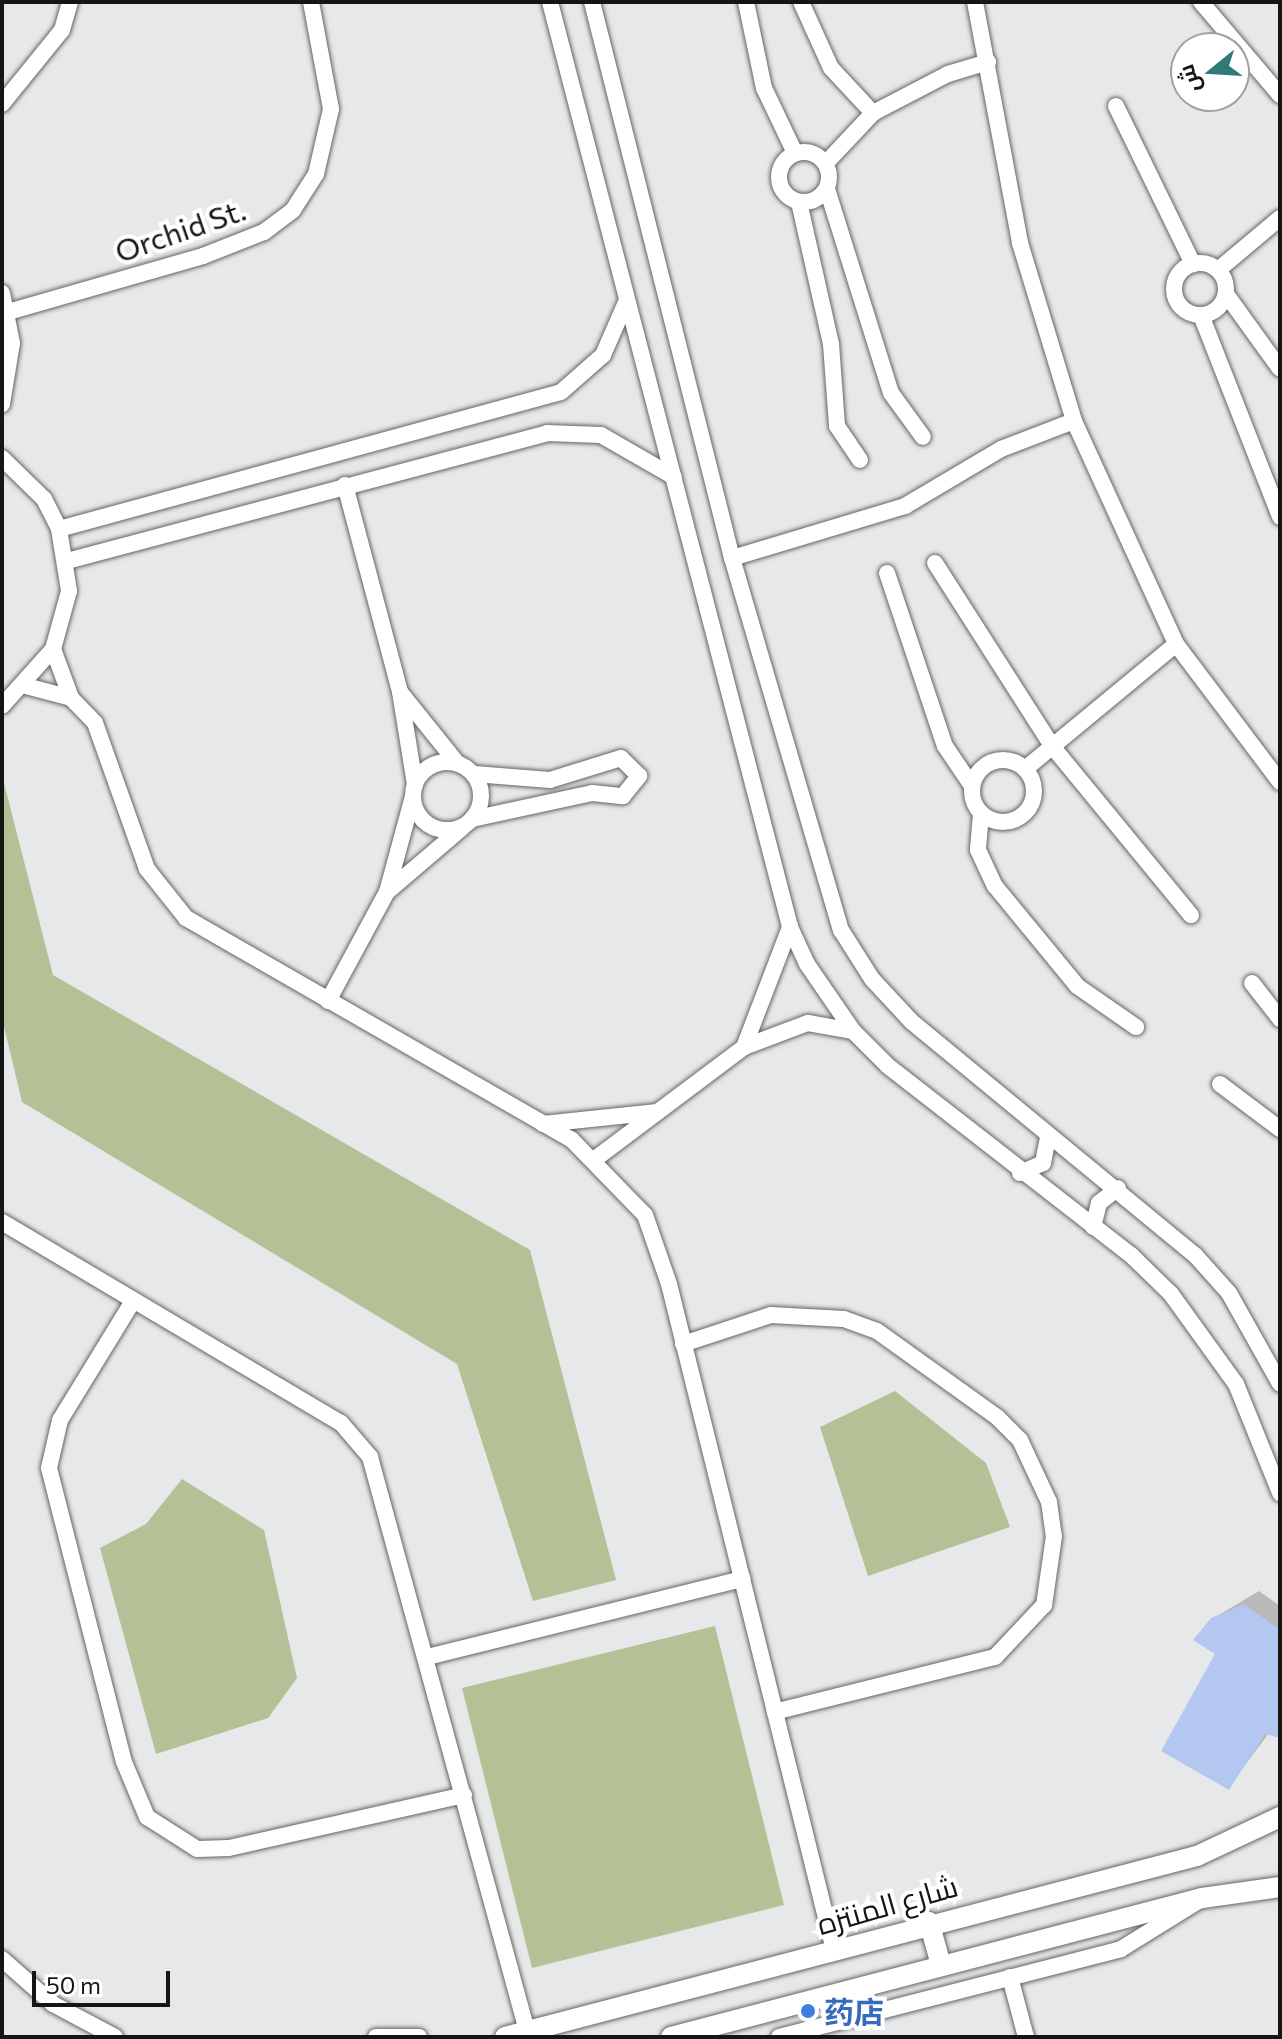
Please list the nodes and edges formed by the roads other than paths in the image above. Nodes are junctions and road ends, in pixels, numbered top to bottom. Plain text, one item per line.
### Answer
1 (70, 2) edge
2 (311, 2) edge
3 (550, 2) edge
4 (592, 2) edge
5 (746, 2) edge
6 (801, 2) edge
7 (975, 2) edge
8 (1201, 2) edge
9 (988, 62) junction
10 (1280, 95) edge
11 (2, 104) edge
12 (1116, 106) dead end
13 (873, 113) junction
14 (795, 153) junction
15 (826, 163) junction
16 (827, 189) junction
17 (799, 202) junction
18 (1280, 218) edge
19 (1193, 264) junction
20 (1218, 270) junction
21 (2, 293) edge
22 (1226, 294) junction
23 (627, 300) junction
24 (8, 312) junction
25 (1201, 315) junction
26 (1280, 369) edge
27 (2, 404) edge
28 (1074, 421) junction
29 (923, 437) dead end
30 (2, 458) edge
31 (860, 460) dead end
32 (674, 477) junction
33 (345, 485) junction
34 (1280, 517) edge
35 (59, 529) junction
36 (732, 558) junction
37 (67, 561) junction
38 (935, 563) dead end
39 (887, 573) dead end
40 (1176, 644) junction
41 (53, 649) junction
42 (26, 686) junction
43 (400, 692) junction
44 (71, 698) junction
45 (2, 706) edge
46 (1052, 746) junction
47 (457, 763) junction
48 (1025, 769) junction
49 (474, 774) junction
50 (589, 774) junction
51 (1280, 782) edge
52 (972, 786) junction
53 (414, 790) junction
54 (592, 793) junction
55 (981, 814) junction
56 (468, 823) junction
57 (387, 892) junction
58 (1191, 915) dead end
59 (790, 927) junction
60 (1252, 983) dead end
61 (328, 1001) junction
62 (1280, 1019) edge
63 (1136, 1027) dead end
64 (853, 1031) junction
65 (744, 1047) junction
66 (1220, 1084) dead end
67 (658, 1112) junction
68 (543, 1124) junction
69 (1280, 1129) edge
70 (1048, 1138) junction
71 (595, 1159) junction
72 (1020, 1173) junction
73 (1118, 1188) junction
74 (2, 1222) edge
75 (1093, 1227) junction
76 (133, 1301) junction
77 (683, 1344) junction
78 (1280, 1384) edge
79 (1280, 1493) edge
80 (742, 1579) junction
81 (427, 1657) junction
82 (775, 1712) junction
83 (464, 1795) junction
84 (1280, 1817) edge
85 (1280, 1887) edge
86 (1202, 1898) junction
87 (929, 1922) junction
88 (834, 1950) junction
89 (2, 1959) edge
90 (941, 1965) junction
91 (1010, 1977) junction
92 (527, 2031) junction
93 (115, 2037) edge
94 (376, 2037) edge
95 (419, 2037) edge
96 (505, 2037) edge
97 (671, 2037) edge
98 (779, 2037) edge
99 (1026, 2037) edge

1 - 11 street
2 - 24 street, Orchid St.
3 - 23 street
4 - 36 street
5 - 14 street
6 - 13 street
7 - 9 street
8 - 10 street
9 - 13 street
9 - 28 street
12 - 19 street
13 - 15 street
14 - 15 street
14 - 17 street
15 - 16 street
16 - 17 street
16 - 29 street
17 - 31 street
18 - 20 street
19 - 20 street
19 - 25 street
20 - 22 street
21 - 24 street
22 - 25 street
22 - 26 street
23 - 32 street
23 - 35 street
24 - 27 street
25 - 34 street
28 - 36 street
28 - 40 street
30 - 35 street
32 - 33 street
32 - 59 street
33 - 37 street
33 - 43 street
35 - 37 street
36 - 70 street
37 - 41 street
38 - 46 street
39 - 52 street
40 - 46 street
40 - 51 street
41 - 42 street
41 - 44 street
42 - 44 street
42 - 45 street
43 - 47 street
43 - 53 street
44 - 61 street
46 - 48 street
46 - 58 street
47 - 49 street
47 - 53 street
48 - 52 street
48 - 55 street
49 - 50 street
49 - 56 street
50 - 54 street
50 - 54 street
52 - 55 street
53 - 56 street
53 - 57 street
54 - 56 street
55 - 63 street
56 - 57 street
57 - 61 street
59 - 64 street
59 - 65 street
60 - 62 street
61 - 68 street
64 - 65 street
64 - 72 street
65 - 67 street
66 - 69 street
67 - 68 street
67 - 71 street
68 - 71 street
70 - 72 street
70 - 73 street
71 - 77 street
72 - 75 street
73 - 75 street
73 - 78 street
74 - 76 street
75 - 79 street
76 - 81 street
76 - 83 street
77 - 80 street
77 - 82 street
80 - 81 street
80 - 82 street
81 - 83 street
82 - 88 street
83 - 92 street
84 - 87 street, شارع المنتزه
85 - 86 street
86 - 90 street
86 - 91 street
87 - 88 street, شارع المنتزه
87 - 90 street
88 - 92 street, شارع المنتزه
89 - 93 street
90 - 97 street
91 - 98 street
91 - 99 street
92 - 96 street, شارع المنتزه
94 - 95 street

